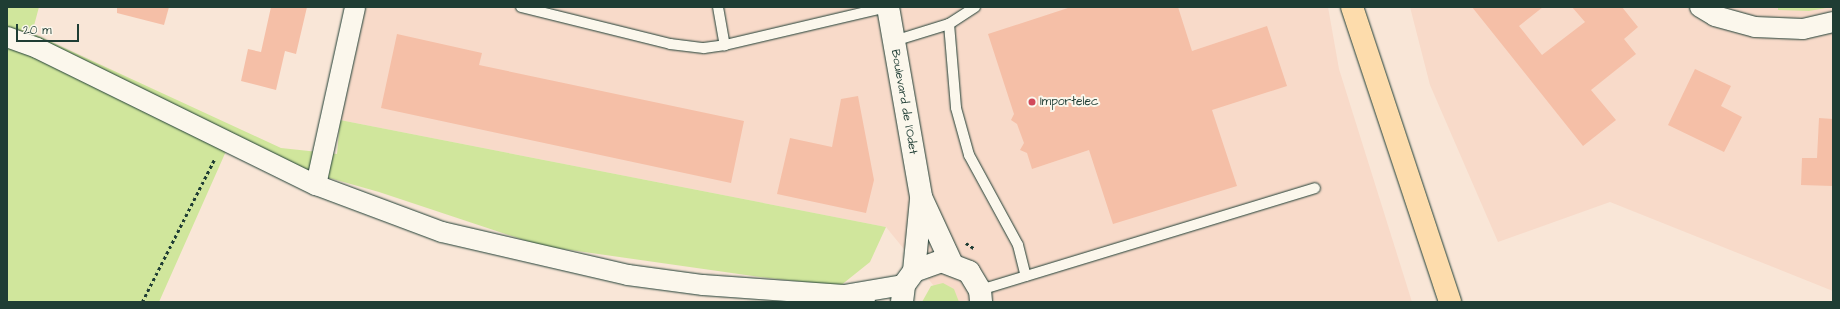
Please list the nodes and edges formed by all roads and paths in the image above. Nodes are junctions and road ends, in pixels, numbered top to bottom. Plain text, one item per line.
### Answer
1 (355, 7) edge
2 (521, 7) edge
3 (718, 7) edge
4 (888, 7) edge
5 (975, 7) edge
6 (1352, 7) edge
7 (1700, 7) edge
8 (1833, 22) edge
9 (949, 24) junction
10 (7, 37) edge
11 (894, 41) junction
12 (725, 45) junction
13 (224, 140) junction
14 (316, 186) junction
15 (1315, 188) dead end
16 (921, 197) junction
17 (962, 239) dead end
18 (980, 253) dead end
19 (951, 262) junction
20 (1026, 276) junction
21 (907, 286) edge
22 (844, 295) junction
23 (981, 296) edge
24 (142, 302) edge
25 (865, 302) edge
26 (1450, 302) edge

1 - 14 street
2 - 12 lane
3 - 12 lane
4 - 11 street, Boulevard de l'Odet
4 - 12 lane
5 - 9 lane
6 - 26 main road
7 - 8 street
9 - 11 lane
9 - 20 lane
10 - 13 street
11 - 16 street, Boulevard de l'Odet
13 - 14 street
13 - 24 path
14 - 22 street
15 - 20 lane
16 - 19 street, Boulevard de l'Odet
16 - 21 street, Boulevard de l'Odet
17 - 18 path
19 - 21 street
19 - 23 street
20 - 23 lane
21 - 22 street
22 - 25 street

